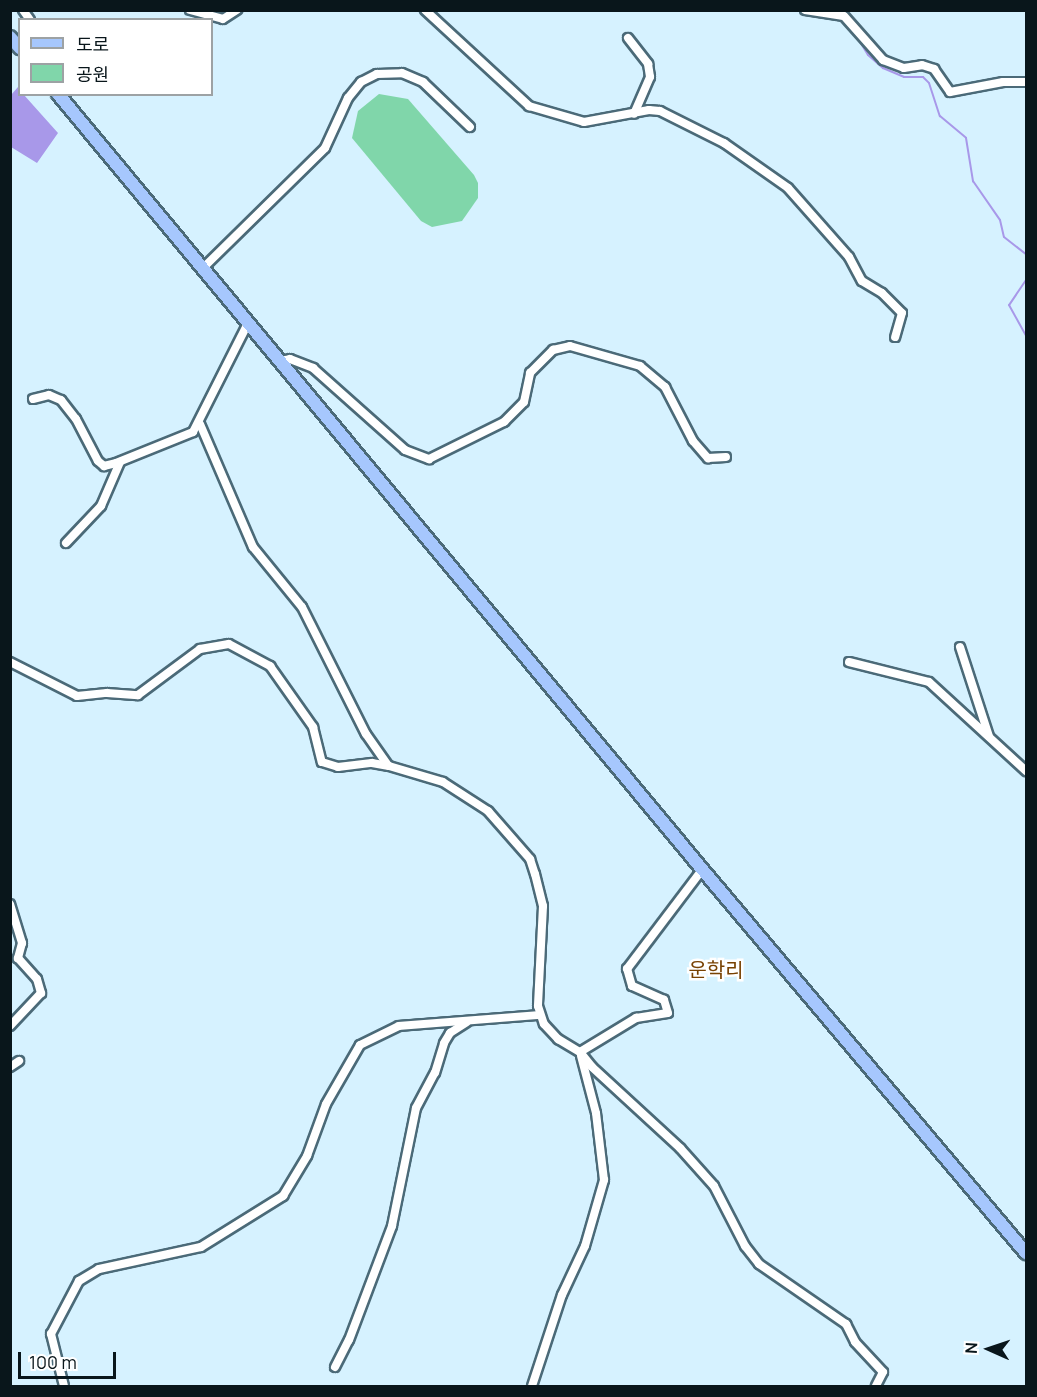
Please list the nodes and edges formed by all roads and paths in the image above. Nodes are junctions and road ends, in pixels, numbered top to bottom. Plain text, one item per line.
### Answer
1 (190, 10) edge
2 (237, 10) edge
3 (425, 10) edge
4 (805, 10) edge
5 (628, 38) dead end
6 (1026, 82) edge
7 (60, 96) edge
8 (634, 114) junction
9 (470, 127) dead end
10 (203, 268) junction
11 (248, 323) junction
12 (895, 337) dead end
13 (280, 361) junction
14 (33, 399) dead end
15 (200, 424) junction
16 (726, 457) dead end
17 (121, 460) junction
18 (66, 543) dead end
19 (960, 647) dead end
20 (10, 662) edge
21 (849, 662) dead end
22 (989, 737) junction
23 (389, 766) junction
24 (1026, 771) edge
25 (702, 870) junction
26 (10, 904) edge
27 (540, 1016) junction
28 (468, 1021) junction
29 (10, 1026) edge
30 (580, 1052) junction
31 (19, 1061) dead end
32 (10, 1067) edge
33 (1026, 1253) edge
34 (335, 1367) dead end
35 (64, 1386) edge
36 (532, 1386) edge
37 (876, 1386) edge

1 - 2 street
3 - 8 street
4 - 6 street
5 - 8 street
7 - 10 main road
8 - 12 street
9 - 10 street
10 - 11 main road
11 - 13 main road
11 - 15 street
13 - 16 street
13 - 25 main road
14 - 17 street
15 - 17 street
15 - 23 street
17 - 18 street
19 - 22 street
20 - 23 street
21 - 22 street
22 - 24 street
23 - 27 street
25 - 30 street
25 - 33 main road
26 - 29 street
27 - 28 street
27 - 30 street
28 - 34 street
28 - 35 street
30 - 36 street
30 - 37 street
31 - 32 street

